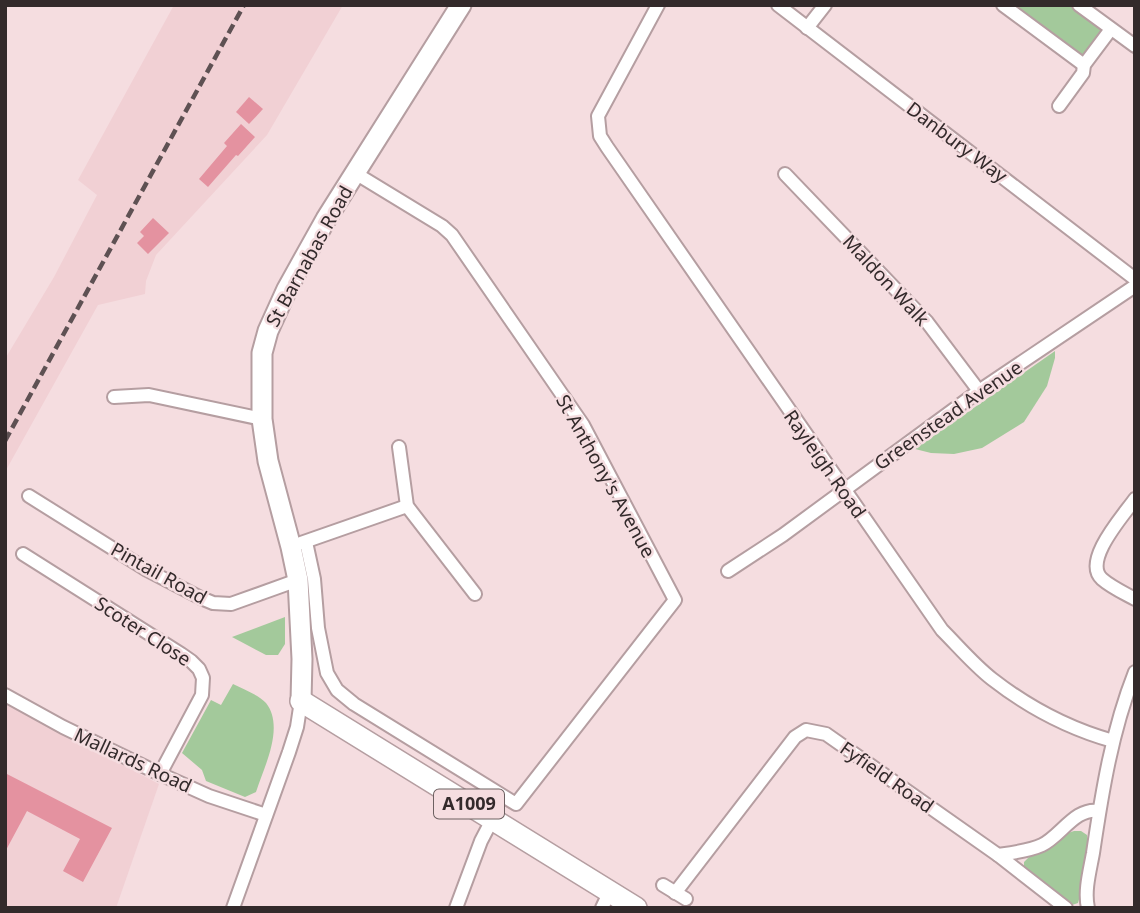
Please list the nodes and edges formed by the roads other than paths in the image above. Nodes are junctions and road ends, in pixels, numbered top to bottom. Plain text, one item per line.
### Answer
1 (461, 5) edge
2 (658, 5) edge
3 (778, 5) edge
4 (825, 5) edge
5 (1003, 5) edge
6 (1079, 5) edge
7 (807, 28) junction
8 (1111, 29) junction
9 (1135, 46) edge
10 (1084, 65) junction
11 (1059, 106) dead end
12 (355, 173) junction
13 (785, 174) dead end
14 (1135, 279) edge
15 (1135, 286) edge
16 (979, 391) junction
17 (114, 397) dead end
18 (262, 419) junction
19 (399, 447) dead end
20 (843, 490) junction
21 (29, 496) dead end
22 (1135, 499) edge
23 (407, 506) junction
24 (299, 544) junction
25 (23, 554) dead end
26 (728, 570) dead end
27 (298, 580) junction
28 (475, 594) dead end
29 (1135, 599) edge
30 (1135, 672) edge
31 (5, 695) edge
32 (301, 701) junction
33 (1113, 741) junction
34 (160, 774) junction
35 (516, 804) junction
36 (1099, 811) junction
37 (266, 815) junction
38 (498, 822) junction
39 (998, 855) junction
40 (663, 885) dead end
41 (606, 899) edge
42 (233, 908) edge
43 (456, 908) edge
44 (636, 908) edge
45 (1066, 908) edge
46 (1088, 908) edge

1 - 12 street, St Barnabas Road
2 - 20 street, Rayleigh Road
3 - 7 street, Danbury Way
4 - 7 street
5 - 10 street
6 - 8 street
7 - 14 street, Danbury Way
8 - 9 street
8 - 10 street
10 - 11 street
12 - 18 street, St Barnabas Road
12 - 35 street, St Anthony's Avenue
13 - 16 street, Maldon Walk
15 - 16 street, Greenstead Avenue
16 - 20 street, Greenstead Avenue
17 - 18 street
18 - 24 street, St Barnabas Road
19 - 23 street
20 - 26 street, Greenstead Avenue
20 - 33 street, Rayleigh Road
21 - 27 street, Pintail Road
22 - 29 street
23 - 24 street
23 - 28 street
24 - 27 street, St Barnabas Road
24 - 35 street
25 - 34 street, Scoter Close
27 - 32 street, St Barnabas Road
30 - 33 street
31 - 34 street, Mallards Road
32 - 37 street
32 - 38 main road, A1009
33 - 36 street
34 - 37 street, Mallards Road
35 - 38 street, St Anthony's Avenue
36 - 39 street
36 - 46 street
37 - 42 street
38 - 41 main road, A1009
38 - 43 street, St Anthony's Avenue
39 - 40 street, Fyfield Road
39 - 45 street, Fyfield Road
41 - 44 main road, A1009

